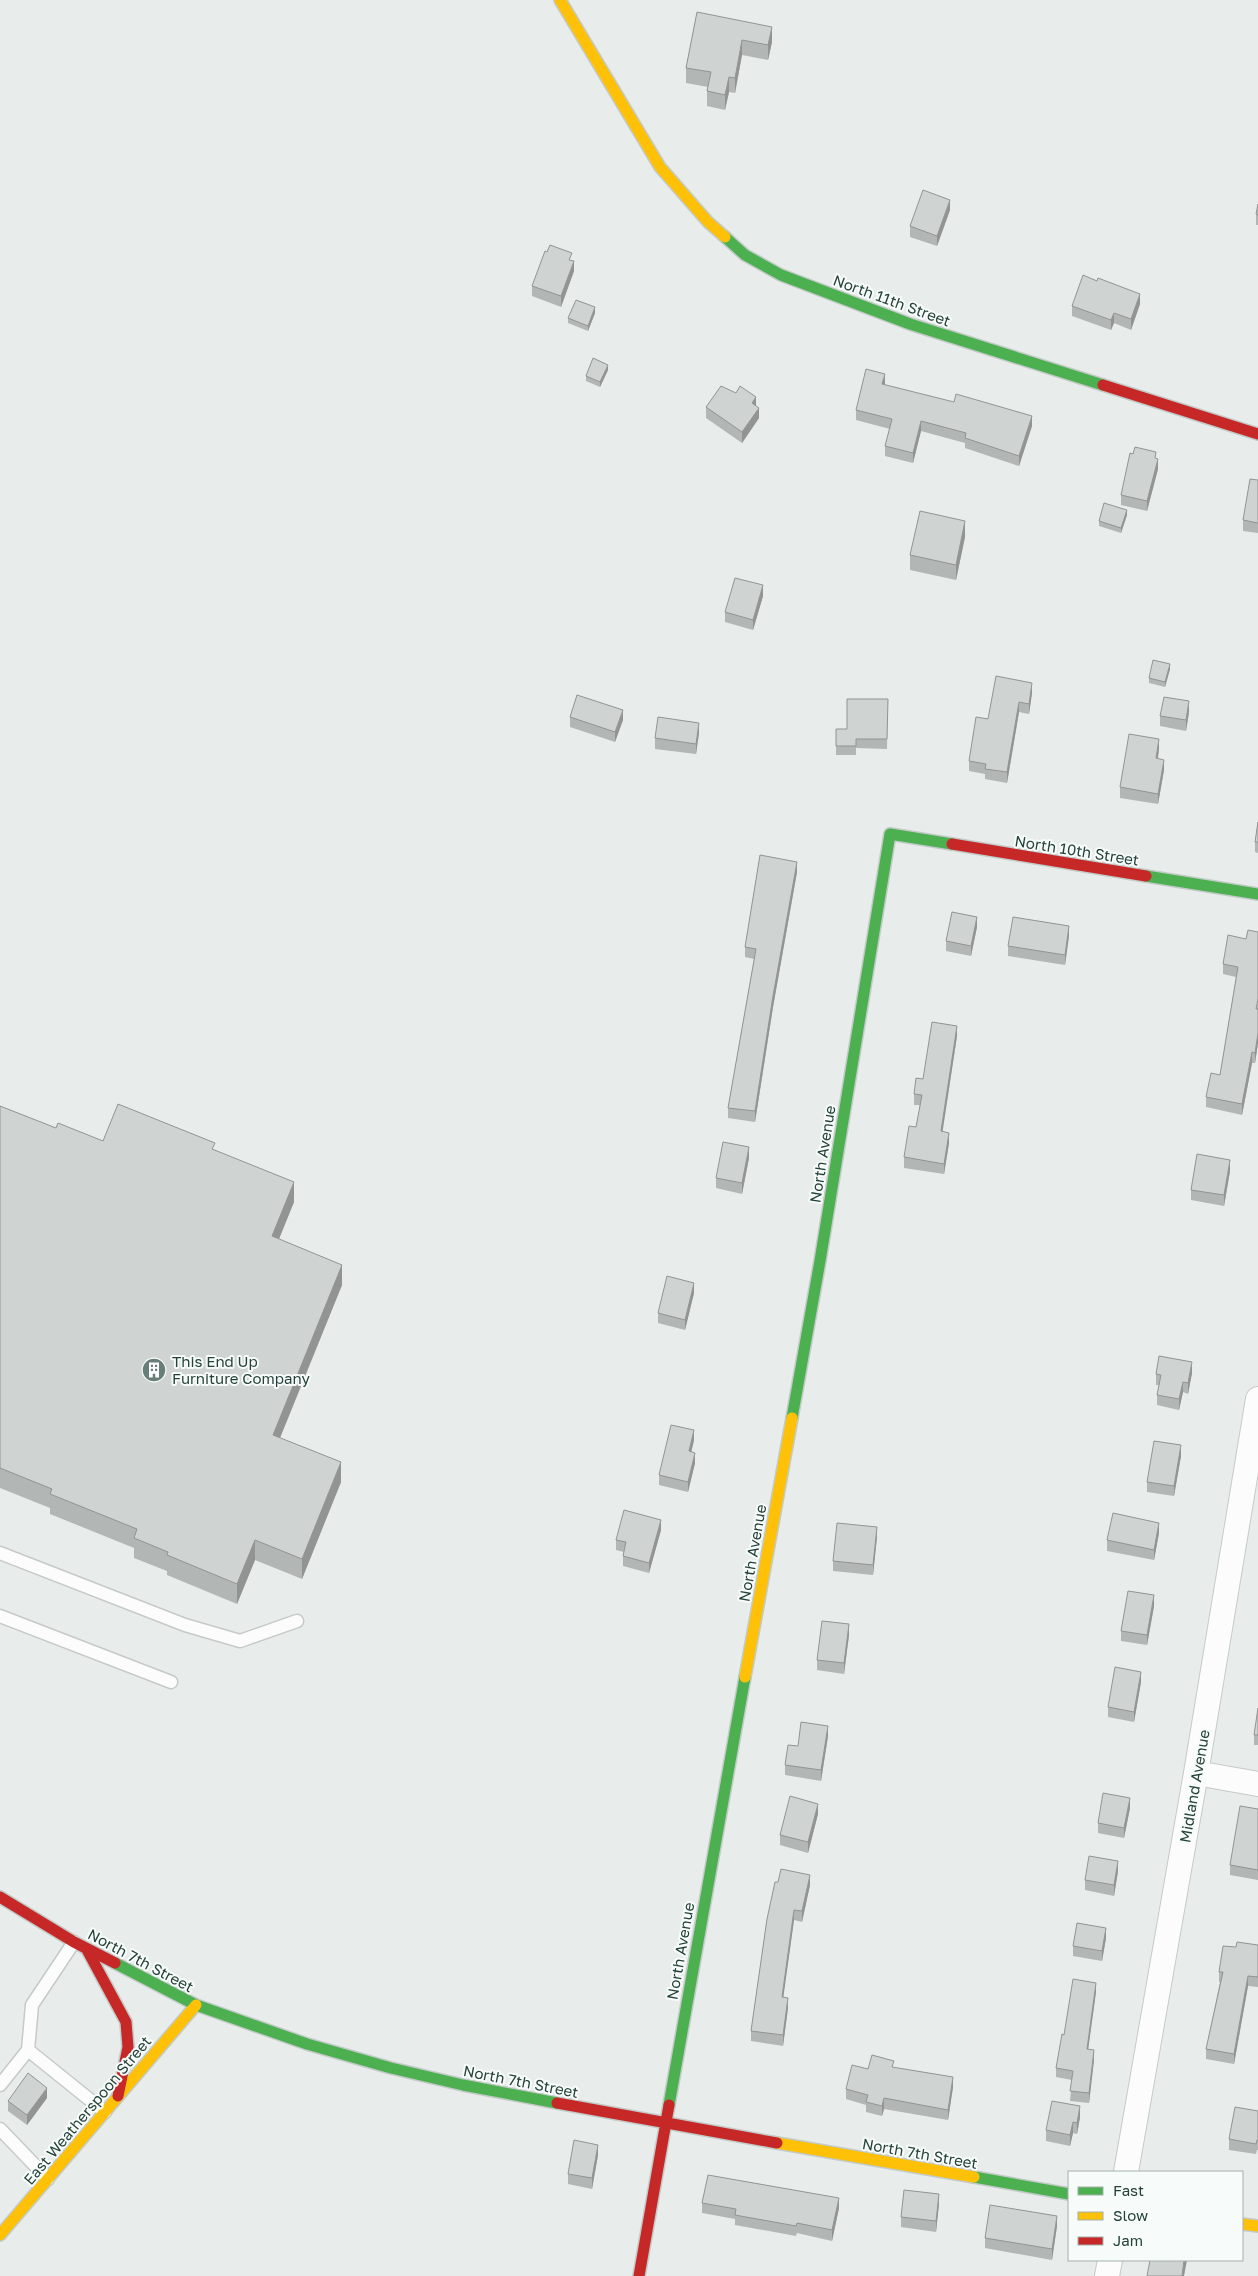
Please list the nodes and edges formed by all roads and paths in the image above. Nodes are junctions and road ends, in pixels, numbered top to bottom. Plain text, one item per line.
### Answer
1 (560, 0) edge
2 (1258, 434) edge
3 (890, 834) joint
4 (1258, 894) edge
5 (1258, 1399) edge
6 (0, 1552) edge
7 (0, 1616) edge
8 (297, 1621) dead end
9 (171, 1682) dead end
10 (1196, 1773) junction
11 (1258, 1784) edge
12 (0, 1897) edge
13 (74, 1942) junction
14 (86, 1948) junction
15 (196, 2005) junction
16 (28, 2050) junction
17 (0, 2085) edge
18 (118, 2098) junction
19 (105, 2112) junction
20 (666, 2124) junction
21 (0, 2129) edge
22 (1126, 2171) edge
23 (48, 2179) junction
24 (1068, 2194) edge
25 (1243, 2224) edge
26 (1258, 2226) edge
27 (0, 2235) edge
28 (1110, 2261) edge
29 (639, 2276) edge
30 (1107, 2276) edge

1 - 2 street, North 11th Street
3 - 4 street, North 10th Street
3 - 20 street, North Avenue
5 - 10 street, Midland Avenue
6 - 8 lane
7 - 9 lane
10 - 11 street
10 - 22 street, Midland Avenue
12 - 13 street, North 7th Street
13 - 14 street, North 7th Street
13 - 16 lane
14 - 15 street, North 7th Street
14 - 18 street
15 - 18 street, East Weatherspoon Street
15 - 20 street, North 7th Street
16 - 17 lane
16 - 19 lane
18 - 19 street, East Weatherspoon Street
19 - 23 street, East Weatherspoon Street
20 - 24 street, North 7th Street
20 - 29 street, North Avenue
21 - 23 lane
23 - 27 street, East Weatherspoon Street
25 - 26 street
28 - 30 street

